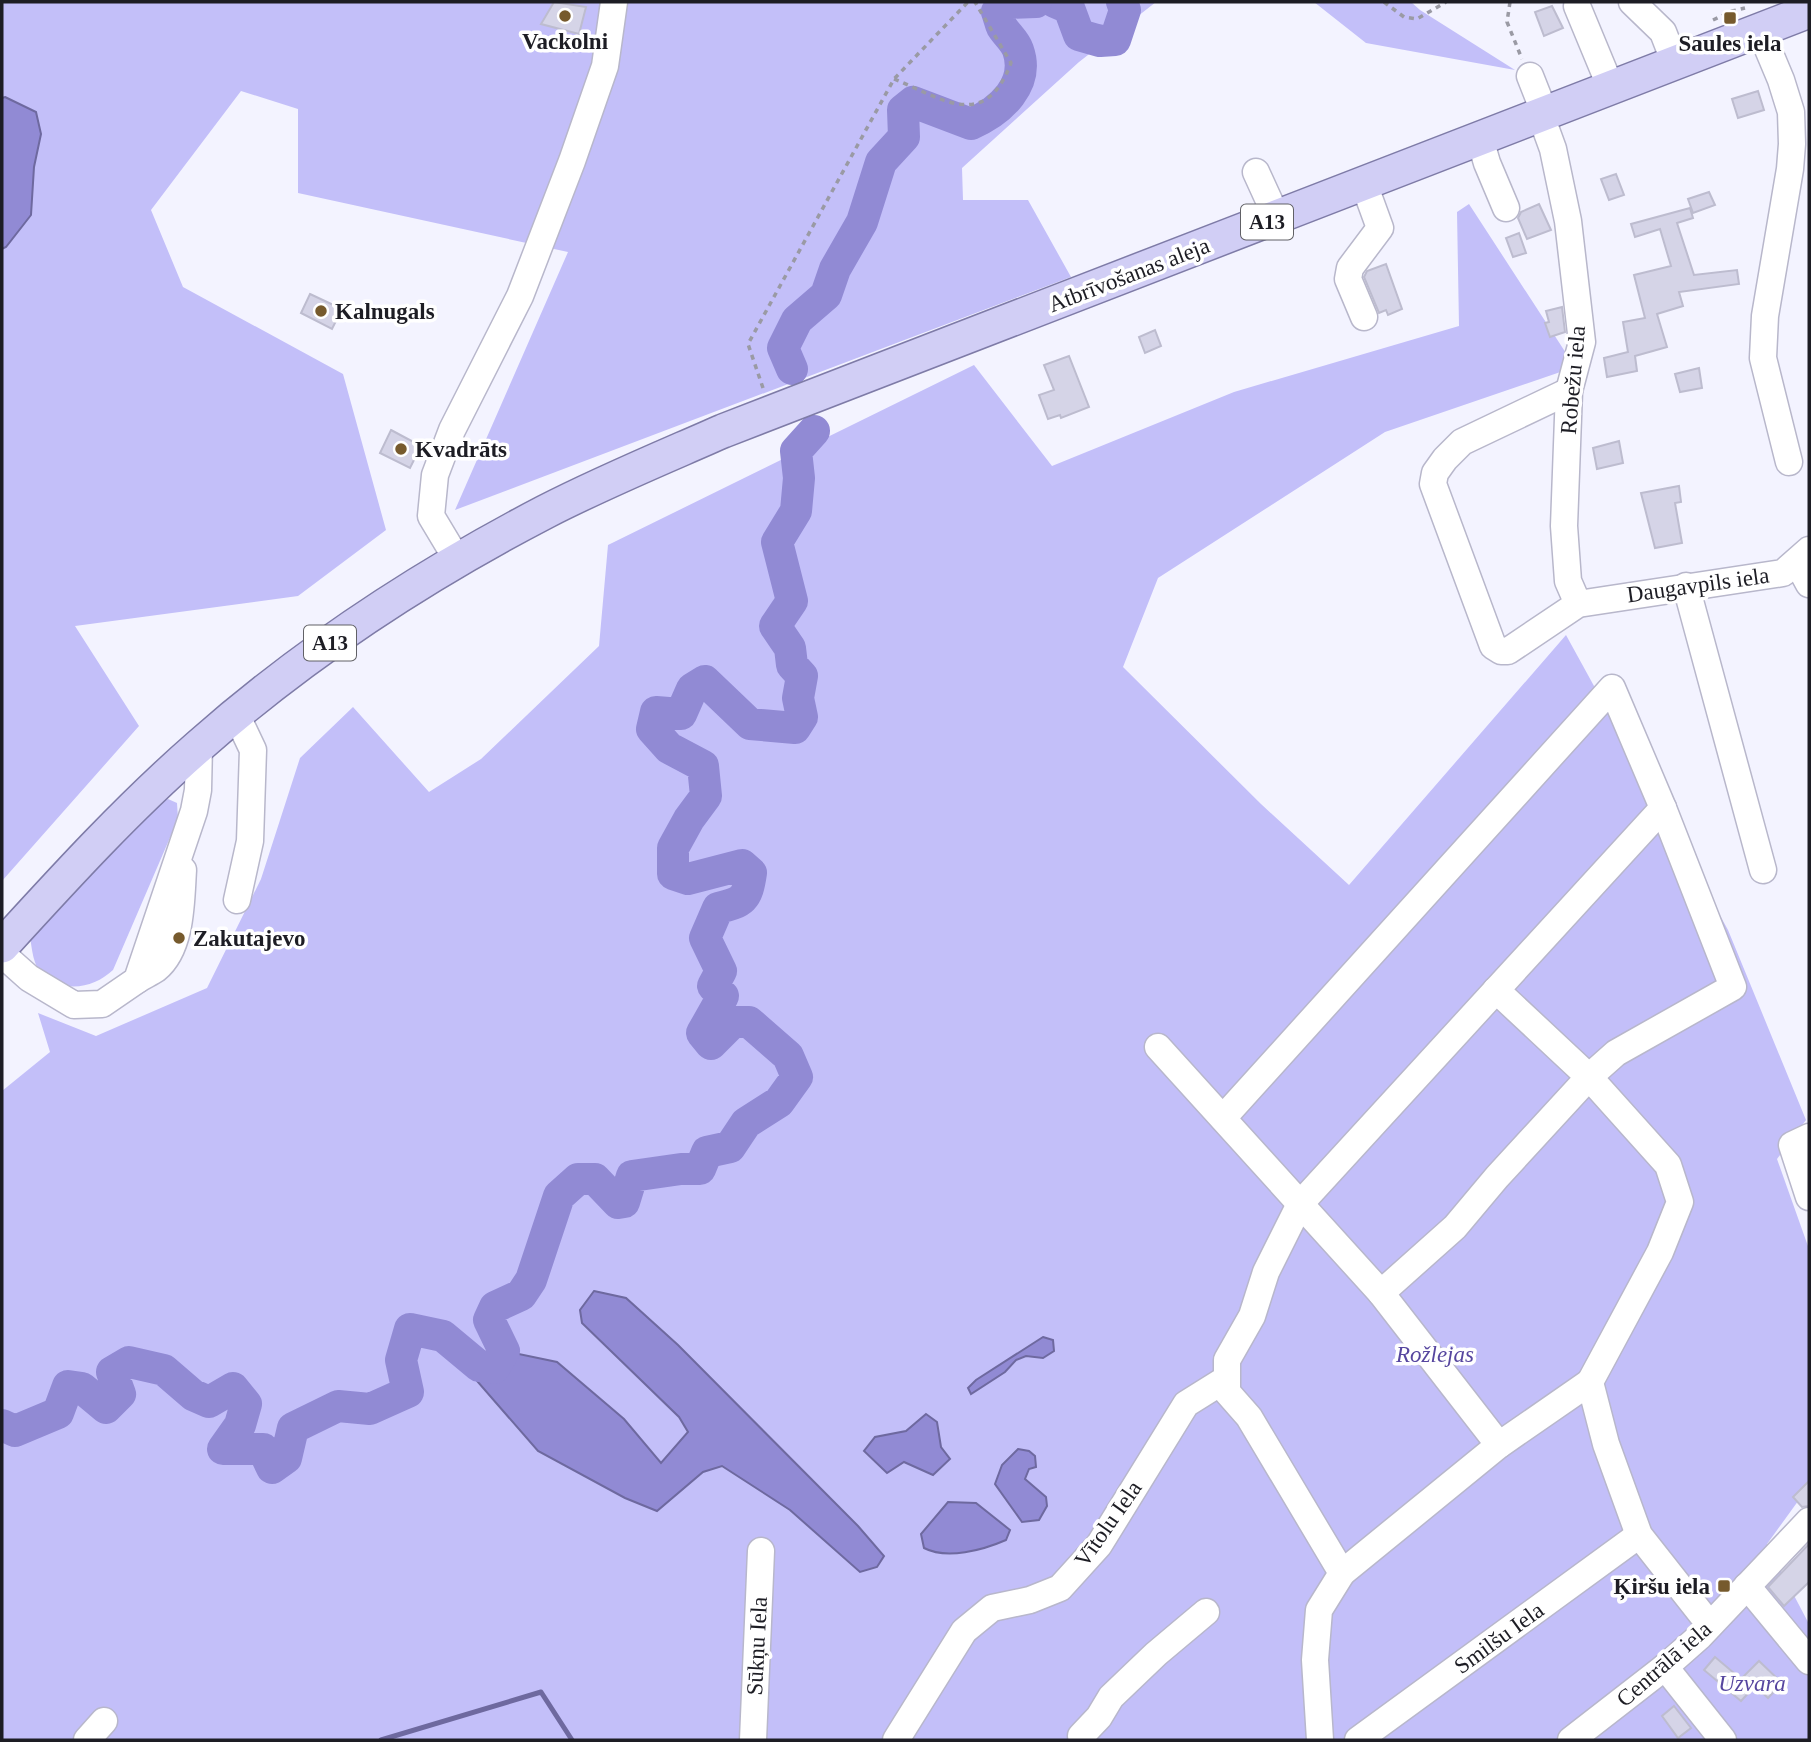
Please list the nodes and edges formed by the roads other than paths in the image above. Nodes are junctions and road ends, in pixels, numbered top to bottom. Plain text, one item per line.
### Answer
1 (614, 2) edge
2 (1632, 2) edge
3 (1577, 6) dead end
4 (1809, 11) edge
5 (1760, 30) junction
6 (1675, 63) junction
7 (1530, 76) road end
8 (1611, 88) junction
9 (1543, 115) junction
10 (1480, 139) junction
11 (1256, 172) dead end
12 (1364, 184) junction
13 (1506, 208) dead end
14 (1277, 218) junction
15 (1364, 317) dead end
16 (1569, 391) junction
17 (1789, 462) dead end
18 (458, 561) junction
19 (1805, 565) edge
20 (1686, 586) junction
21 (1578, 604) junction
22 (236, 714) junction
23 (199, 745) junction
24 (1663, 808) junction
25 (1763, 870) dead end
26 (237, 900) dead end
27 (2, 946) edge
28 (2, 954) edge
29 (1496, 990) junction
30 (1158, 1047) dead end
31 (1590, 1077) junction
32 (1223, 1118) junction
33 (1809, 1137) edge
34 (1809, 1197) edge
35 (1300, 1204) junction
36 (1381, 1293) junction
37 (1226, 1379) junction
38 (1590, 1382) junction
39 (1499, 1445) junction
40 (1809, 1521) edge
41 (1639, 1535) junction
42 (761, 1551) dead end
43 (1342, 1573) junction
44 (1747, 1586) junction
45 (1206, 1612) dead end
46 (1710, 1625) junction
47 (1809, 1661) edge
48 (1665, 1667) junction
49 (1077, 1739) edge
50 (753, 1740) edge
51 (896, 1740) edge
52 (1320, 1740) edge
53 (1359, 1740) edge
54 (1571, 1740) edge
55 (1723, 1740) edge

1 - 18 street
2 - 6 street
3 - 8 street
4 - 5 main road, Atbrīvošanas aleja / A13
5 - 6 main road, Atbrīvošanas aleja / A13
5 - 17 street
6 - 8 main road, Atbrīvošanas aleja / A13
7 - 9 street, Robežu iela
8 - 9 main road, Atbrīvošanas aleja / A13
9 - 10 main road, Atbrīvošanas aleja / A13
9 - 16 street, Robežu iela
10 - 12 main road, Atbrīvošanas aleja / A13
10 - 13 street
11 - 14 street
12 - 14 main road, Atbrīvošanas aleja / A13
12 - 15 street
14 - 18 main road, Atbrīvošanas aleja / A13
16 - 21 street, Robežu iela
16 - 21 street
18 - 22 main road, A13
19 - 20 street, Daugavpils iela
20 - 21 street, Daugavpils iela
20 - 25 street
22 - 23 main road, A13
22 - 26 street
23 - 27 main road, A13
23 - 28 street
24 - 29 street
24 - 31 street
24 - 32 street
29 - 31 street
29 - 35 street
30 - 32 street
31 - 36 street
31 - 38 street
32 - 35 street
33 - 34 street
35 - 36 street
35 - 37 street
36 - 39 street
37 - 43 street
37 - 51 street, Vītolu Iela
38 - 39 street
38 - 41 street
39 - 43 street
40 - 44 street, Centrālā iela
41 - 46 street
41 - 53 street, Smilšu Iela
42 - 50 street, Sūkņu Iela
43 - 52 street
44 - 46 street, Centrālā iela
44 - 47 street
45 - 49 street
46 - 48 street, Centrālā iela
48 - 54 street, Centrālā iela
48 - 55 street

